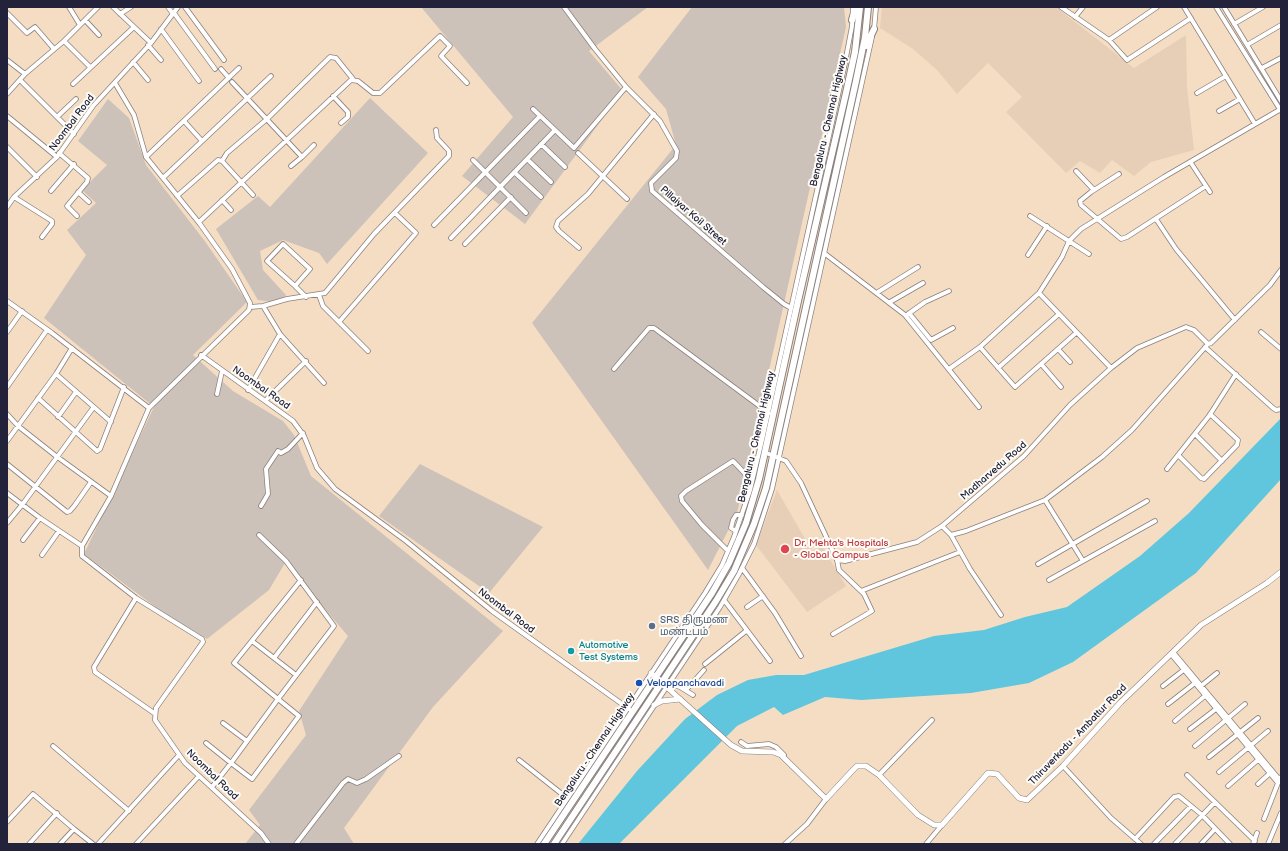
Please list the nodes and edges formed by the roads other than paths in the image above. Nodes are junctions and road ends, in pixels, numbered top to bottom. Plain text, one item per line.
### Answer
1 (69, 7) edge
2 (98, 7) edge
3 (113, 7) edge
4 (131, 7) edge
5 (168, 7) edge
6 (178, 7) edge
7 (185, 7) edge
8 (564, 7) edge
9 (853, 7) edge
10 (856, 7) edge
11 (860, 7) edge
12 (868, 7) edge
13 (876, 7) edge
14 (1060, 7) edge
15 (1083, 7) edge
16 (1157, 7) edge
17 (1184, 7) edge
18 (1216, 7) edge
19 (1224, 7) edge
20 (1263, 7) edge
21 (1066, 9) edge
22 (7, 13) edge
23 (174, 13) junction
24 (120, 14) junction
25 (1075, 17) junction
26 (1191, 18) junction
27 (85, 20) junction
28 (852, 20) junction
29 (1234, 24) junction
30 (80, 25) junction
31 (1281, 25) edge
32 (134, 27) junction
33 (161, 29) junction
34 (874, 30) junction
35 (99, 35) dead end
36 (1108, 40) junction
37 (64, 41) junction
38 (150, 44) junction
39 (1247, 44) junction
40 (54, 49) junction
41 (1281, 58) edge
42 (7, 60) edge
43 (161, 60) dead end
44 (224, 60) dead end
45 (133, 62) junction
46 (90, 67) junction
47 (239, 68) dead end
48 (1262, 68) junction
49 (215, 69) dead end
50 (221, 69) dead end
51 (25, 74) junction
52 (271, 76) dead end
53 (1226, 76) junction
54 (354, 79) junction
55 (20, 80) junction
56 (148, 80) dead end
57 (231, 80) junction
58 (199, 81) dead end
59 (115, 83) junction
60 (467, 83) dead end
61 (73, 84) dead end
62 (626, 88) junction
63 (854, 90) junction
64 (1197, 93) dead end
65 (7, 94) edge
66 (333, 96) junction
67 (248, 97) junction
68 (76, 99) dead end
69 (1240, 99) junction
70 (1281, 101) edge
71 (533, 109) dead end
72 (1280, 110) edge
73 (1219, 111) dead end
74 (654, 114) junction
75 (7, 116) edge
76 (540, 116) junction
77 (57, 117) junction
78 (267, 119) junction
79 (184, 121) junction
80 (341, 123) dead end
81 (1255, 124) junction
82 (436, 130) dead end
83 (555, 130) junction
84 (74, 134) junction
85 (286, 139) junction
86 (202, 141) junction
87 (542, 144) junction
88 (314, 145) dead end
89 (7, 147) edge
90 (578, 153) dead end
91 (58, 155) junction
92 (146, 157) junction
93 (302, 157) junction
94 (527, 159) junction
95 (473, 160) dead end
96 (222, 161) junction
97 (1192, 163) junction
98 (74, 164) junction
99 (291, 166) dead end
100 (565, 167) dead end
101 (1076, 171) dead end
102 (485, 172) junction
103 (514, 172) junction
104 (1119, 174) dead end
105 (603, 176) junction
106 (37, 177) junction
107 (163, 178) junction
108 (241, 181) junction
109 (551, 182) dead end
110 (1206, 186) junction
111 (500, 187) junction
112 (1094, 190) junction
113 (51, 191) dead end
114 (78, 192) junction
115 (1210, 192) dead end
116 (252, 195) dead end
117 (178, 196) junction
118 (14, 197) junction
119 (511, 197) junction
120 (541, 197) dead end
121 (627, 199) dead end
122 (222, 200) junction
123 (89, 202) dead end
124 (7, 207) edge
125 (231, 210) dead end
126 (395, 213) junction
127 (526, 213) dead end
128 (78, 216) dead end
129 (1030, 216) dead end
130 (1096, 218) junction
131 (1156, 219) junction
132 (198, 222) junction
133 (434, 225) dead end
134 (1047, 226) junction
135 (42, 237) dead end
136 (451, 238) dead end
137 (1069, 241) junction
138 (465, 244) dead end
139 (579, 248) dead end
140 (824, 253) junction
141 (1089, 254) dead end
142 (1028, 255) dead end
143 (314, 264) dead end
144 (918, 267) dead end
145 (310, 269) junction
146 (1281, 270) edge
147 (924, 283) dead end
148 (294, 286) junction
149 (949, 291) dead end
150 (878, 292) junction
151 (1039, 293) junction
152 (319, 295) junction
153 (306, 297) junction
154 (7, 301) edge
155 (890, 302) junction
156 (263, 306) junction
157 (250, 307) junction
158 (793, 308) junction
159 (22, 311) junction
160 (907, 314) junction
161 (1059, 314) junction
162 (1235, 320) junction
163 (339, 322) junction
164 (953, 328) dead end
165 (48, 330) junction
166 (7, 332) edge
167 (1261, 332) dead end
168 (1076, 333) junction
169 (280, 334) junction
170 (929, 341) junction
171 (1206, 345) junction
172 (980, 347) junction
173 (72, 348) junction
174 (1058, 349) junction
175 (1281, 349) edge
176 (368, 351) dead end
177 (201, 355) junction
178 (306, 361) junction
179 (1070, 362) dead end
180 (1042, 365) junction
181 (998, 368) junction
182 (1111, 368) junction
183 (614, 369) dead end
184 (949, 370) junction
185 (222, 371) junction
186 (56, 374) junction
187 (1236, 374) junction
188 (9, 381) edge
189 (324, 383) dead end
190 (7, 387) edge
191 (124, 387) junction
192 (1061, 387) dead end
193 (248, 390) junction
194 (76, 392) junction
195 (217, 394) dead end
196 (38, 398) junction
197 (266, 400) junction
198 (979, 407) dead end
199 (93, 408) junction
200 (149, 408) junction
201 (1281, 409) edge
202 (7, 414) edge
203 (770, 414) junction
204 (1210, 414) junction
205 (58, 416) junction
206 (111, 422) junction
207 (18, 426) junction
208 (75, 432) junction
209 (303, 434) junction
210 (1195, 434) junction
211 (7, 441) edge
212 (762, 452) junction
213 (1178, 455) junction
214 (56, 456) junction
215 (776, 456) junction
216 (1222, 461) junction
217 (7, 464) edge
218 (1167, 469) dead end
219 (752, 481) junction
220 (91, 482) junction
221 (35, 486) junction
222 (7, 493) edge
223 (111, 496) junction
224 (1045, 500) junction
225 (1147, 501) dead end
226 (22, 505) junction
227 (261, 506) dead end
228 (742, 515) junction
229 (40, 518) junction
230 (1155, 521) dead end
231 (7, 523) edge
232 (942, 526) junction
233 (59, 531) junction
234 (736, 531) junction
235 (259, 535) dead end
236 (951, 535) junction
237 (23, 540) dead end
238 (1074, 545) junction
239 (82, 546) junction
240 (728, 551) junction
241 (960, 552) junction
242 (42, 556) dead end
243 (838, 560) junction
244 (1083, 561) junction
245 (1038, 564) dead end
246 (742, 568) junction
247 (1281, 572) edge
248 (300, 580) junction
249 (1049, 580) dead end
250 (861, 591) junction
251 (763, 596) junction
252 (136, 598) junction
253 (724, 600) junction
254 (317, 602) junction
255 (747, 607) dead end
256 (1001, 615) dead end
257 (746, 629) junction
258 (833, 634) dead end
259 (252, 641) junction
260 (1172, 653) junction
261 (801, 656) dead end
262 (274, 658) junction
263 (770, 661) dead end
264 (705, 664) dead end
265 (1185, 669) junction
266 (704, 670) dead end
267 (1217, 673) dead end
268 (296, 675) junction
269 (654, 675) junction
270 (1195, 683) junction
271 (666, 684) junction
272 (1163, 686) dead end
273 (1202, 686) junction
274 (686, 690) junction
275 (693, 695) dead end
276 (1207, 695) junction
277 (278, 699) junction
278 (682, 700) junction
279 (1168, 704) dead end
280 (1245, 704) dead end
281 (654, 705) junction
282 (627, 708) junction
283 (1216, 709) junction
284 (633, 712) junction
285 (154, 713) junction
286 (1258, 718) dead end
287 (1227, 719) junction
288 (932, 720) dead end
289 (1175, 721) dead end
290 (223, 723) dead end
291 (1190, 729) dead end
292 (1268, 731) dead end
293 (1239, 733) junction
294 (247, 741) junction
295 (740, 742) dead end
296 (206, 743) dead end
297 (53, 746) dead end
298 (1195, 746) dead end
299 (1250, 746) junction
300 (179, 755) junction
301 (399, 756) dead end
302 (1209, 757) dead end
303 (1259, 758) junction
304 (519, 760) dead end
305 (787, 760) junction
306 (231, 763) junction
307 (1062, 766) junction
308 (1219, 772) dead end
309 (1269, 774) junction
310 (879, 775) junction
311 (1187, 775) dead end
312 (199, 776) junction
313 (1279, 780) edge
314 (1258, 784) dead end
315 (1228, 786) dead end
316 (212, 787) junction
317 (567, 798) junction
318 (826, 799) junction
319 (1215, 802) junction
320 (1192, 806) junction
321 (129, 811) junction
322 (57, 813) junction
323 (1281, 813) edge
324 (1202, 815) junction
325 (1264, 819) dead end
326 (7, 822) edge
327 (942, 825) junction
328 (74, 828) junction
329 (1215, 828) junction
330 (1257, 833) dead end
331 (1135, 839) junction
332 (1227, 843) edge
333 (1254, 843) edge
334 (29, 844) edge
335 (60, 844) edge
336 (93, 844) edge
337 (98, 844) edge
338 (136, 844) edge
339 (269, 844) edge
340 (296, 844) edge
341 (537, 844) edge
342 (544, 844) edge
343 (554, 844) edge
344 (562, 844) edge
345 (785, 844) edge
346 (926, 844) edge
347 (1141, 844) edge
348 (1154, 844) edge
349 (1175, 844) edge
350 (1201, 844) edge
351 (1268, 844) edge

1 - 30 street
2 - 27 street
3 - 24 street
4 - 24 street
5 - 23 street
6 - 23 street, Noombal Road
7 - 44 street
8 - 62 street, Pillaiyar Koil Street
9 - 28 street
10 - 28 highway
11 - 158 highway, Bengaluru - Chennai Highway
12 - 63 highway, Bengaluru - Chennai Highway
13 - 34 street
14 - 21 street
15 - 25 street
16 - 36 street
17 - 26 street
18 - 72 street
19 - 29 street
20 - 29 street
21 - 25 street
22 - 40 street
23 - 33 street, Noombal Road
23 - 49 street
24 - 32 street
25 - 36 street
26 - 36 street
26 - 53 street
27 - 30 street
27 - 35 street
28 - 158 street
29 - 39 street
30 - 37 street
31 - 39 street
32 - 38 street
32 - 46 street
33 - 38 street, Noombal Road
33 - 58 street
34 - 63 highway
34 - 140 street
37 - 40 street
37 - 46 street
38 - 43 street
38 - 45 street, Noombal Road
39 - 48 street
40 - 51 street
41 - 48 street
42 - 51 street
45 - 56 street
45 - 59 street, Noombal Road
46 - 61 street
47 - 57 street
48 - 70 street
50 - 57 street
51 - 55 street
52 - 67 street
53 - 64 street
53 - 69 street
54 - 60 street
54 - 66 street
54 - 78 street
55 - 65 street
55 - 77 street
57 - 67 street
57 - 79 street
59 - 84 street, Noombal Road
59 - 92 street
62 - 74 street, Pillaiyar Koil Street
62 - 83 street
63 - 215 highway, Bengaluru - Chennai Highway
66 - 80 street
66 - 85 street
67 - 78 street
67 - 86 street
68 - 77 street
69 - 73 street
69 - 81 street
71 - 76 street
72 - 81 street
74 - 105 street
74 - 158 street, Pillaiyar Koil Street
75 - 91 street
76 - 83 street
76 - 102 street
77 - 84 street
78 - 85 street
78 - 96 street
79 - 86 street
79 - 92 street
81 - 97 street
82 - 126 street
83 - 87 street
84 - 91 street, Noombal Road
85 - 93 street
85 - 108 street
86 - 107 street
87 - 94 street
87 - 100 street
88 - 93 street
89 - 106 street
90 - 105 street
91 - 98 street
91 - 106 street, Noombal Road
92 - 107 street
93 - 99 street
94 - 103 street
94 - 109 street
95 - 102 street
96 - 108 street
96 - 117 street
97 - 110 street
97 - 130 street
98 - 113 street
98 - 114 street
101 - 112 street
102 - 111 street
102 - 133 street
103 - 111 street
103 - 120 street
104 - 112 street
105 - 121 street
105 - 139 street
106 - 118 street, Noombal Road
107 - 117 street
108 - 116 street
108 - 122 street
110 - 115 street
110 - 131 street
111 - 119 street
111 - 136 street
112 - 130 street
114 - 123 street
114 - 128 street
117 - 132 street
118 - 124 street, Noombal Road
118 - 135 street
119 - 127 street
119 - 138 street
122 - 125 street
122 - 132 street
126 - 152 street
126 - 163 street
129 - 134 street
130 - 131 street
130 - 137 street
131 - 162 street
132 - 157 street
134 - 137 street
134 - 142 street
137 - 141 street
137 - 151 street
140 - 150 street
140 - 215 street
143 - 145 street
144 - 150 street
145 - 148 street
145 - 148 street
146 - 162 street
147 - 155 street
148 - 153 street
149 - 160 street
150 - 155 street
151 - 161 street
151 - 172 street
152 - 153 street
152 - 163 street
153 - 156 street
154 - 159 street
155 - 160 street
156 - 157 street
156 - 169 street
157 - 177 street
158 - 203 highway, Bengaluru - Chennai Highway
159 - 165 street
159 - 166 street
160 - 170 street
161 - 168 street
161 - 181 street
162 - 171 street
163 - 176 street
164 - 170 street
165 - 173 street
165 - 188 street
167 - 175 street
168 - 174 street
168 - 182 street
169 - 178 street
169 - 193 street
170 - 184 street
171 - 182 street, Madharvedu Road
171 - 187 street, Madharvedu Road
171 - 224 street
172 - 181 street
172 - 184 street
173 - 186 street
173 - 191 street
174 - 179 street
174 - 180 street
177 - 185 street, Noombal Road
177 - 200 street
178 - 189 street
178 - 197 street
180 - 181 street
180 - 192 street
182 - 232 street, Madharvedu Road
183 - 203 street
184 - 198 street
185 - 193 street, Noombal Road
185 - 195 street
186 - 194 street
186 - 196 street
187 - 201 street, Madharvedu Road
187 - 204 street
188 - 190 street
191 - 200 street
191 - 206 street
193 - 197 street, Noombal Road
194 - 199 street
194 - 205 street
196 - 205 street
196 - 207 street
197 - 209 street, Noombal Road
199 - 206 street
199 - 208 street
200 - 223 street
202 - 207 street
203 - 212 highway, Bengaluru - Chennai Highway
204 - 210 street
204 - 216 street
205 - 208 street
206 - 208 street
207 - 211 street
207 - 214 street
208 - 214 street
209 - 227 street
209 - 282 street, Noombal Road
210 - 213 street
210 - 216 street
212 - 215 street
212 - 219 street
212 - 269 highway, Bengaluru - Chennai Highway
213 - 216 street
213 - 218 street
214 - 220 street
214 - 221 street
215 - 243 street
215 - 246 street
215 - 271 highway, Bengaluru - Chennai Highway
217 - 221 street
219 - 228 street
219 - 240 street
220 - 221 street
220 - 223 street
221 - 226 street
222 - 226 street
223 - 239 street
224 - 236 street
224 - 238 street
225 - 238 street
226 - 229 street
226 - 231 street
228 - 234 street
228 - 234 street
229 - 233 street
229 - 237 street
230 - 244 street
232 - 236 street
232 - 243 street, Madharvedu Road
233 - 239 street
233 - 242 street
234 - 240 street
235 - 248 street
236 - 241 street
238 - 244 street
238 - 245 street
239 - 252 street
240 - 269 street
241 - 250 street
241 - 256 street
243 - 250 street
244 - 249 street
246 - 251 street
246 - 253 street
247 - 260 main road, Thiruverkadu - Ambattur Road
248 - 254 street
248 - 259 street
250 - 258 street
251 - 255 street
251 - 261 street
252 - 285 street
252 - 285 street
253 - 257 street
253 - 271 street
254 - 262 street
254 - 268 street
257 - 263 street
257 - 264 street
259 - 262 street
259 - 277 street
260 - 265 street
260 - 307 main road, Thiruverkadu - Ambattur Road
262 - 268 street
265 - 270 street
265 - 272 street
265 - 273 street
266 - 274 street
267 - 273 street
268 - 277 street
269 - 271 main road
269 - 282 street
269 - 284 highway, Bengaluru - Chennai Highway
270 - 276 street
270 - 279 street
271 - 274 street
271 - 278 main road
271 - 281 street
271 - 343 highway, Bengaluru - Chennai Highway
273 - 276 street
274 - 275 street
276 - 283 street
276 - 287 street
276 - 289 street
277 - 294 street
277 - 306 street
278 - 281 main road
278 - 305 main road
280 - 287 street
281 - 344 street
282 - 284 street, Noombal Road
282 - 317 street
283 - 287 street
283 - 291 street
284 - 342 highway, Bengaluru - Chennai Highway
285 - 300 street, Noombal Road
286 - 293 street
287 - 293 street
287 - 298 street
288 - 310 street
290 - 294 street
292 - 299 street
293 - 299 street
293 - 302 street
294 - 306 street
295 - 305 street
296 - 306 street
297 - 321 street
299 - 303 street
299 - 308 street
300 - 312 street, Noombal Road
300 - 321 street
301 - 340 street
303 - 309 street
303 - 313 street
303 - 315 street
304 - 317 street
305 - 318 main road
306 - 316 street
307 - 327 main road, Thiruverkadu - Ambattur Road
307 - 331 street
309 - 313 street
309 - 314 street
310 - 318 main road
310 - 327 main road
311 - 319 street
312 - 316 street, Noombal Road
312 - 338 street
313 - 325 street
316 - 339 street, Noombal Road
317 - 341 street
318 - 345 street
319 - 324 street
319 - 333 street
320 - 324 street
320 - 331 street
320 - 348 street
321 - 337 street
322 - 326 street
322 - 328 street
322 - 334 street
323 - 351 street
324 - 329 street
324 - 349 street
327 - 346 street
328 - 335 street
328 - 336 street
329 - 332 street
329 - 350 street
330 - 333 street
331 - 347 street

